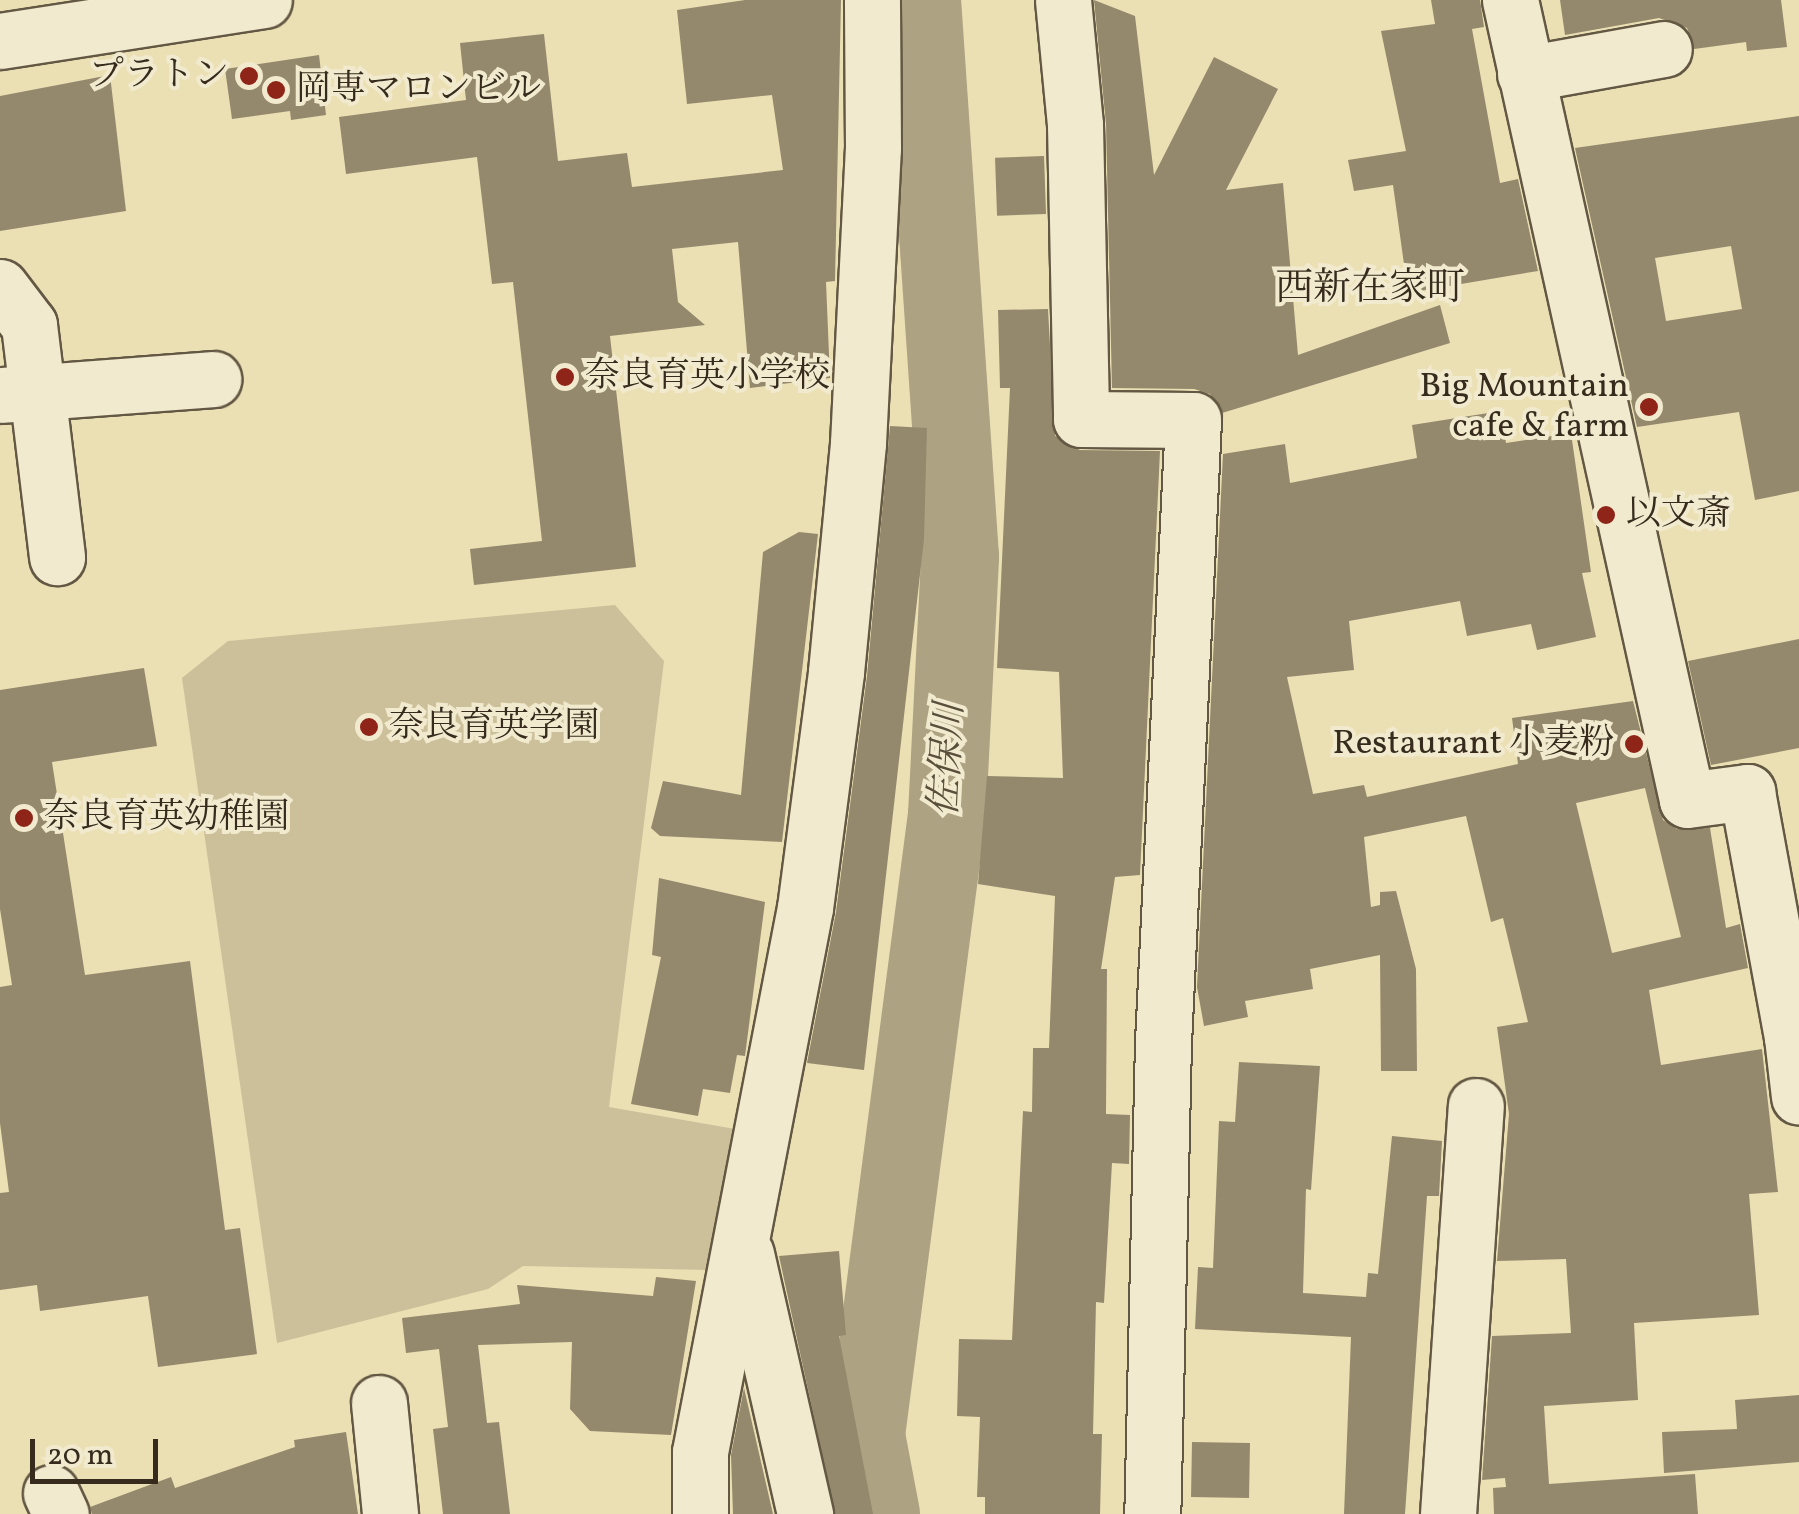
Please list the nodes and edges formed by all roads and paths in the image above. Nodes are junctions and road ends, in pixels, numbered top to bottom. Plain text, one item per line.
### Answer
1 (264, 0) edge
2 (872, 0) edge
3 (1062, 0) edge
4 (1510, 0) edge
5 (0, 41) edge
6 (1664, 49) dead end
7 (1525, 74) junction
8 (0, 286) edge
9 (212, 379) dead end
10 (18, 394) edge
11 (58, 558) dead end
12 (1796, 1037) edge
13 (1799, 1097) edge
14 (1476, 1106) dead end
15 (741, 1236) junction
16 (378, 1403) dead end
17 (390, 1514) edge
18 (700, 1514) edge
19 (805, 1514) edge
20 (1152, 1514) edge
21 (1448, 1514) edge

1 - 5 street
2 - 15 street
3 - 20 street
4 - 7 street
6 - 7 street
7 - 12 street
8 - 10 street
9 - 10 street
10 - 11 street
12 - 13 street
14 - 21 street
15 - 18 street
15 - 19 street
16 - 17 street

